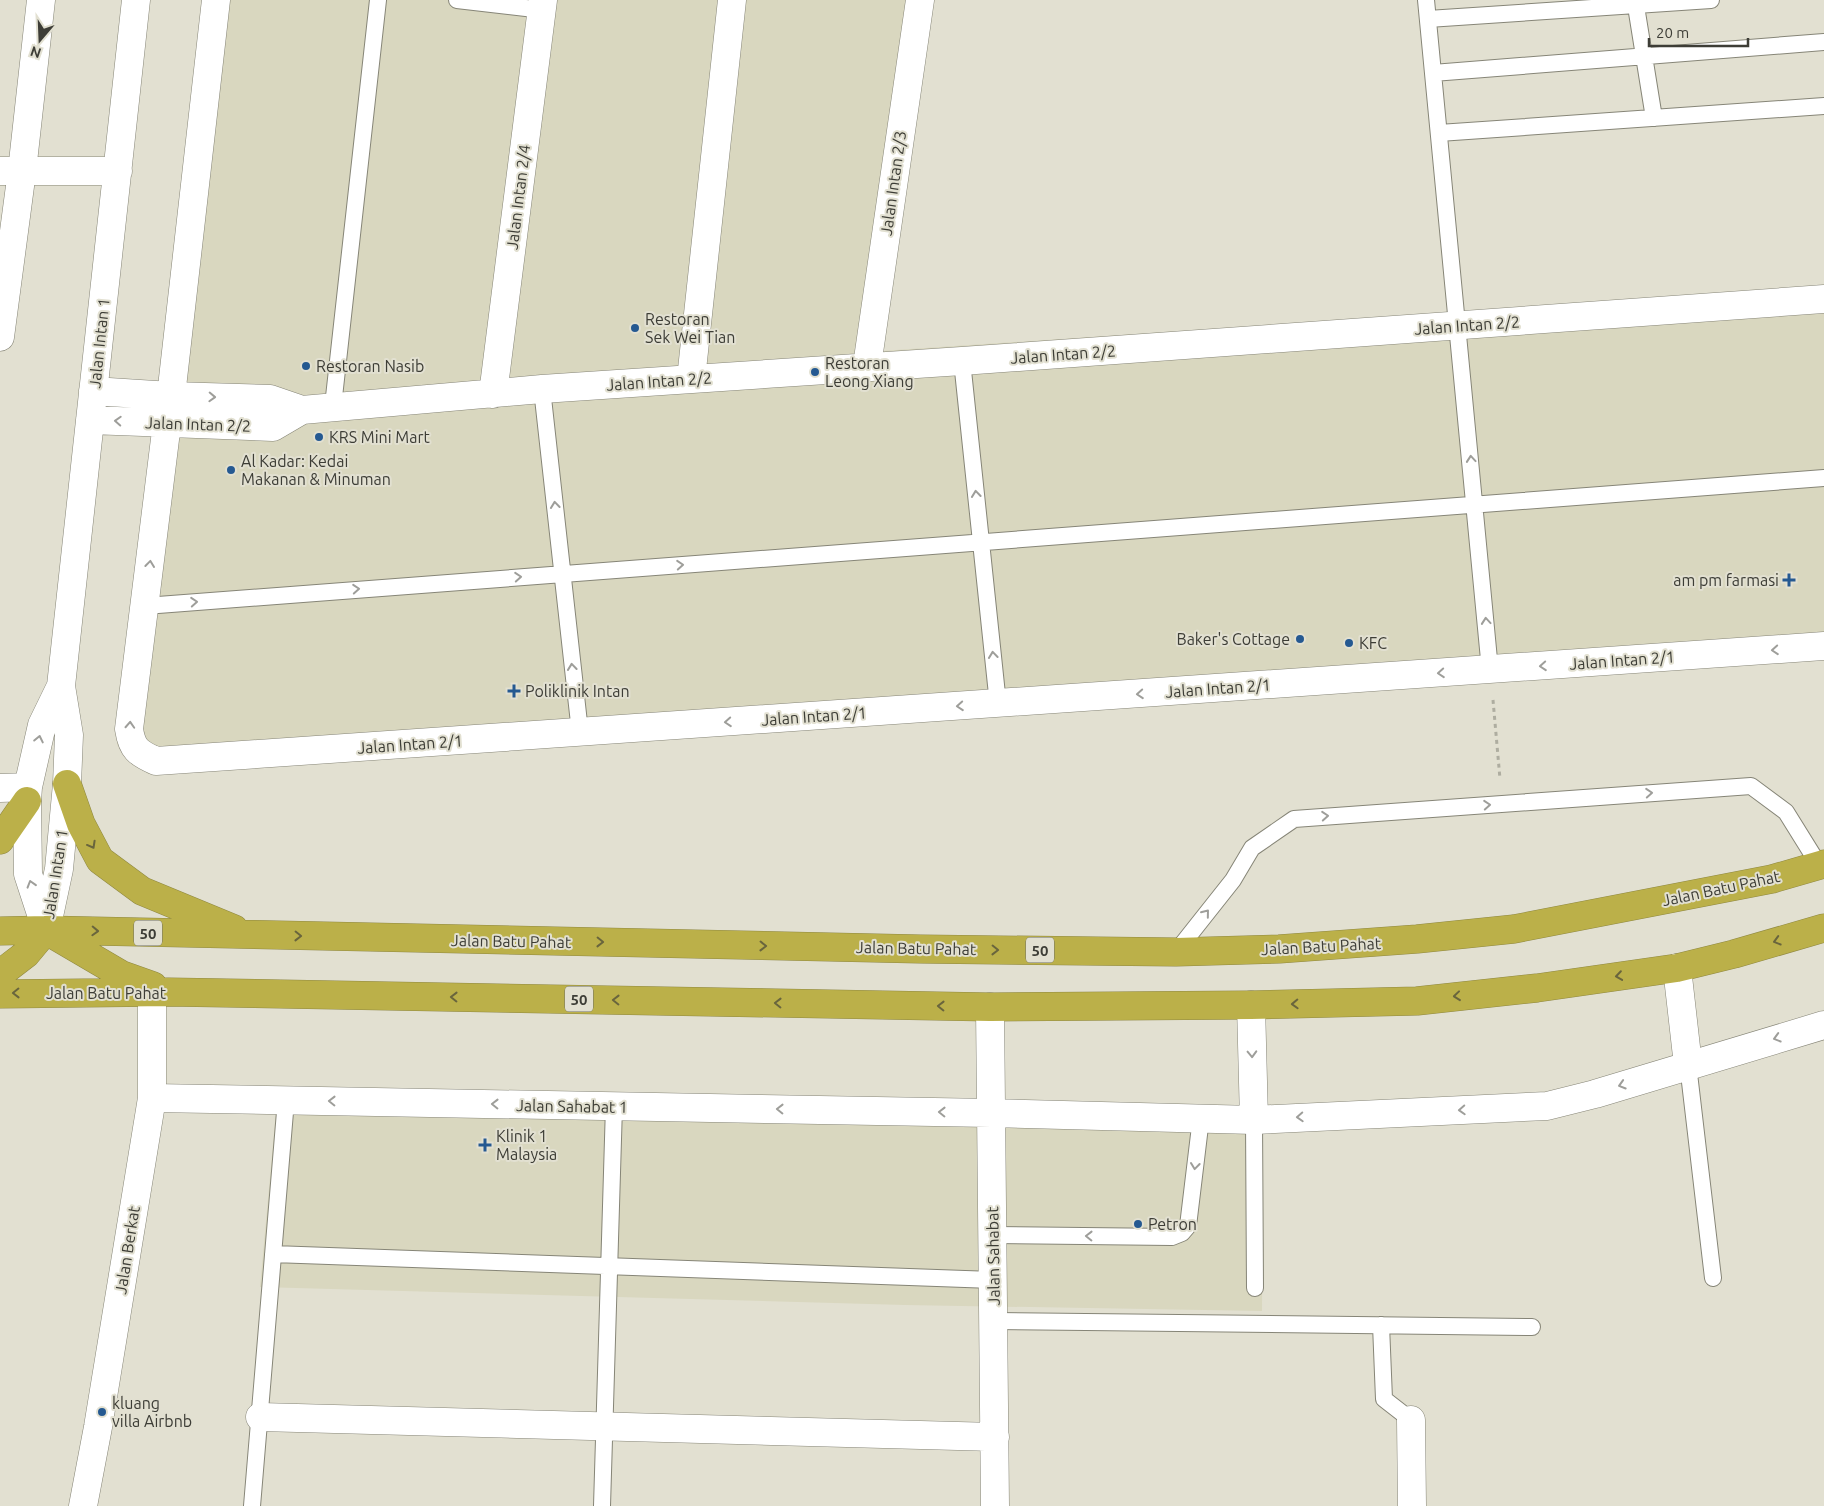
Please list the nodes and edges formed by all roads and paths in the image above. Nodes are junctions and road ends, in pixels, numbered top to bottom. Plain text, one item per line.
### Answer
1 (41, 0) edge
2 (136, 0) edge
3 (216, 0) edge
4 (378, 0) edge
5 (457, 0) edge
6 (732, 0) edge
7 (920, 0) edge
8 (1426, 0) edge
9 (1710, 0) edge
10 (1636, 3) edge
11 (543, 5) edge
12 (1428, 19) junction
13 (1824, 42) edge
14 (1645, 57) junction
15 (1433, 73) junction
16 (1824, 106) edge
17 (1654, 118) junction
18 (1439, 133) junction
19 (11, 171) edge
20 (118, 171) junction
21 (1824, 299) edge
22 (1, 321) edge
23 (1458, 326) junction
24 (962, 361) junction
25 (867, 366) junction
26 (691, 379) junction
27 (542, 389) junction
28 (93, 391) junction
29 (493, 394) junction
30 (171, 396) junction
31 (333, 406) junction
32 (302, 410) junction
33 (90, 420) junction
34 (167, 423) junction
35 (1824, 478) edge
36 (1475, 504) junction
37 (981, 542) junction
38 (562, 574) junction
39 (146, 606) junction
40 (1824, 646) edge
41 (1490, 670) junction
42 (60, 686) junction
43 (998, 704) junction
44 (580, 732) junction
45 (67, 784) junction
46 (0, 788) edge
47 (27, 794) junction
48 (1502, 804) junction
49 (0, 840) edge
50 (1821, 865) edge
51 (1824, 928) edge
52 (46, 930) junction
53 (0, 931) edge
54 (249, 936) junction
55 (1176, 952) junction
56 (1677, 968) junction
57 (0, 974) edge
58 (160, 992) junction
59 (0, 994) edge
60 (1251, 1005) junction
61 (990, 1006) junction
62 (1824, 1025) edge
63 (1688, 1065) junction
64 (152, 1098) junction
65 (286, 1100) junction
66 (614, 1106) junction
67 (991, 1113) junction
68 (1201, 1118) junction
69 (1254, 1120) junction
70 (992, 1235) junction
71 (273, 1254) junction
72 (609, 1266) junction
73 (1713, 1278) dead end
74 (993, 1280) junction
75 (1255, 1288) dead end
76 (994, 1321) junction
77 (1381, 1325) junction
78 (1532, 1327) dead end
79 (260, 1417) junction
80 (1411, 1420) joint
81 (604, 1426) junction
82 (995, 1437) junction
83 (83, 1506) edge
84 (252, 1506) edge
85 (602, 1506) edge
86 (995, 1506) edge
87 (1412, 1506) edge

1 - 19 street
2 - 20 street, Jalan Intan 1
3 - 30 street
4 - 31 lane
5 - 11 lane
6 - 26 street
7 - 25 street, Jalan Intan 2/3
8 - 12 lane
9 - 10 lane
10 - 12 lane
10 - 14 lane
11 - 29 street, Jalan Intan 2/4
12 - 15 lane
13 - 14 lane
14 - 15 lane
14 - 17 lane
15 - 18 lane
16 - 17 lane
17 - 18 lane
18 - 23 lane
19 - 20 street
19 - 22 street
20 - 28 street, Jalan Intan 1
21 - 23 street, Jalan Intan 2/2
23 - 24 street, Jalan Intan 2/2
36 -> 23 lane
24 - 25 street, Jalan Intan 2/2
37 -> 24 lane
25 - 26 street, Jalan Intan 2/2
26 - 27 street, Jalan Intan 2/2
27 - 29 street, Jalan Intan 2/2
38 -> 27 lane
28 - 30 street, Jalan Intan 2/2
28 - 33 street, Jalan Intan 1
29 - 31 street, Jalan Intan 2/2
30 -> 32 street, Jalan Intan 2/2
31 - 32 street, Jalan Intan 2/2
32 - 34 street, Jalan Intan 2/2
34 -> 33 street, Jalan Intan 2/2
33 - 42 street, Jalan Intan 1
39 -> 34 street, Jalan Intan 2/1
35 - 36 lane
36 - 37 lane
41 -> 36 lane
38 -> 37 lane
43 -> 37 lane
39 -> 38 lane
44 -> 38 lane
44 -> 39 street, Jalan Intan 2/1
40 -> 41 street, Jalan Intan 2/1
41 -> 43 street, Jalan Intan 2/1
41 - 48 path
42 - 45 street, Jalan Intan 1
47 -> 42 street, Jalan Intan 1
43 -> 44 street, Jalan Intan 2/1
45 - 52 street, Jalan Intan 1
45 -> 54 highway
46 - 47 street
47 - 49 highway
52 -> 47 street, Jalan Intan 1
48 -> 50 lane
55 -> 48 lane
50 - 55 highway, Jalan Batu Pahat / 50
51 -> 56 highway, Jalan Batu Pahat / 50
52 - 53 highway, Jalan Batu Pahat / 50
52 -> 54 highway, Jalan Batu Pahat / 50
52 - 57 highway
52 - 58 highway
54 -> 55 highway, Jalan Batu Pahat / 50
56 -> 60 highway, Jalan Batu Pahat / 50
56 - 63 street
58 -> 59 highway, Jalan Batu Pahat / 50
61 -> 58 highway, Jalan Batu Pahat / 50
58 - 64 street, Jalan Berkat
60 - 61 highway, Jalan Batu Pahat / 50
60 -> 69 street
61 - 67 street, Jalan Sahabat
62 -> 63 street, Jalan Sahabat 1
63 -> 69 street, Jalan Sahabat 1
63 - 73 lane
64 - 65 street, Jalan Sahabat 1
64 - 83 street, Jalan Berkat
66 -> 65 street, Jalan Sahabat 1
65 - 71 lane
67 -> 66 street, Jalan Sahabat 1
66 - 72 lane
67 - 68 street, Jalan Sahabat 1
67 - 70 street, Jalan Sahabat
68 - 69 street, Jalan Sahabat 1
68 -> 70 lane
69 - 75 lane
70 - 74 street, Jalan Sahabat
71 - 72 lane
71 - 79 lane
72 - 74 lane
72 - 81 lane
74 - 76 street, Jalan Sahabat
76 - 77 lane
76 - 82 street, Jalan Sahabat
77 - 78 lane
77 - 80 lane
79 - 81 street
79 - 84 lane
80 - 87 street
81 - 82 street
81 - 85 lane
82 - 86 street, Jalan Sahabat

